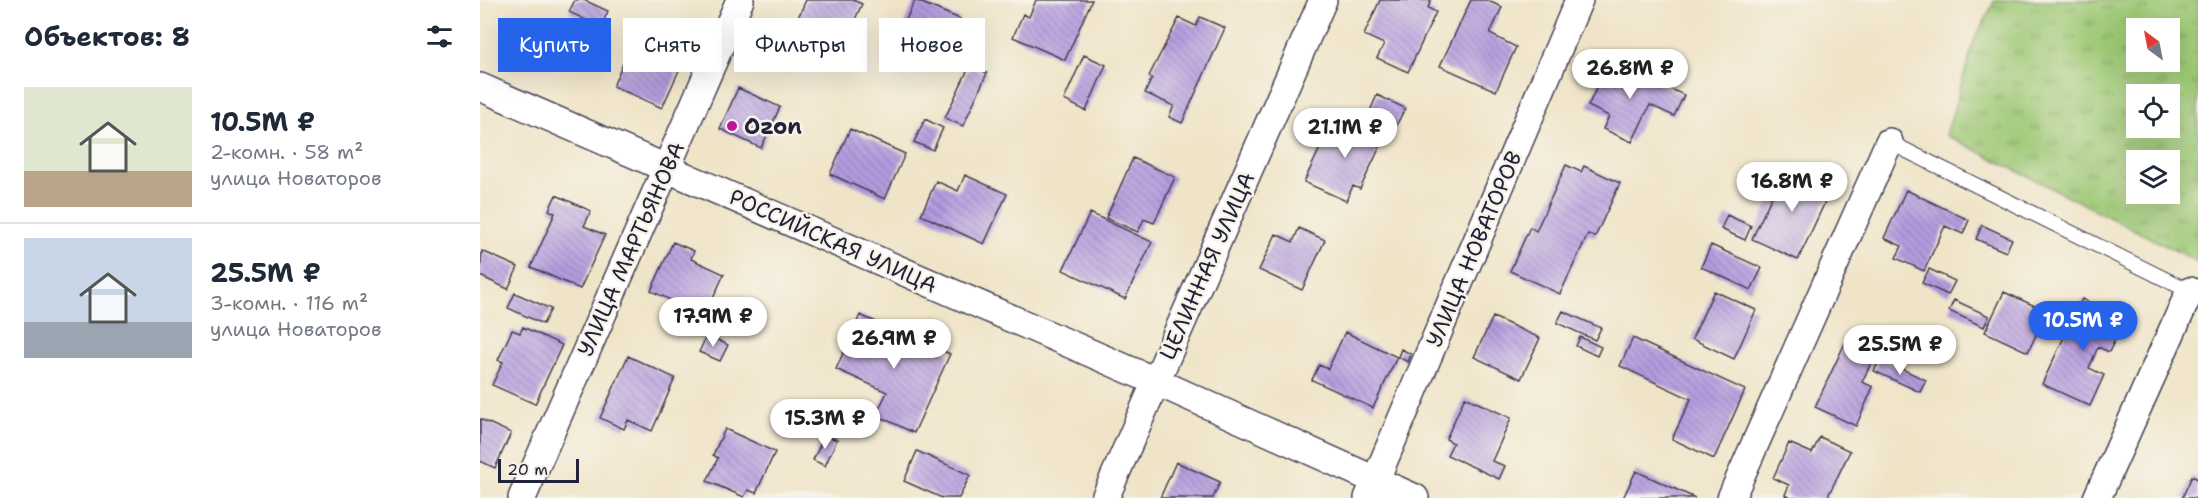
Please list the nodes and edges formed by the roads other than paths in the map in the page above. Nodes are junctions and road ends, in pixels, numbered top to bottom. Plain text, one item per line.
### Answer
1 (740, 0) edge
2 (1323, 0) edge
3 (1579, 0) edge
4 (480, 87) edge
5 (1889, 142) joint
6 (666, 168) junction
7 (2194, 293) edge
8 (1157, 382) junction
9 (1372, 489) edge
10 (522, 498) edge
11 (1105, 498) edge
12 (1415, 498) edge
13 (1731, 498) edge
14 (2097, 498) edge

1 - 6 street, УЛИЦА МАРТЬЯНОВА
2 - 8 street, ЦЕЛИННАЯ УЛИЦА
3 - 9 street, УЛИЦА НОВАТОРОВ
4 - 6 street, РОССИЙСКАЯ УЛИЦА
5 - 7 lane
5 - 13 street
6 - 8 street, РОССИЙСКАЯ УЛИЦА
6 - 10 street, УЛИЦА МАРТЬЯНОВА
7 - 14 street
8 - 9 street, РОССИЙСКАЯ УЛИЦА
8 - 11 street, ЦЕЛИННАЯ УЛИЦА
9 - 12 street, РОССИЙСКАЯ УЛИЦА

